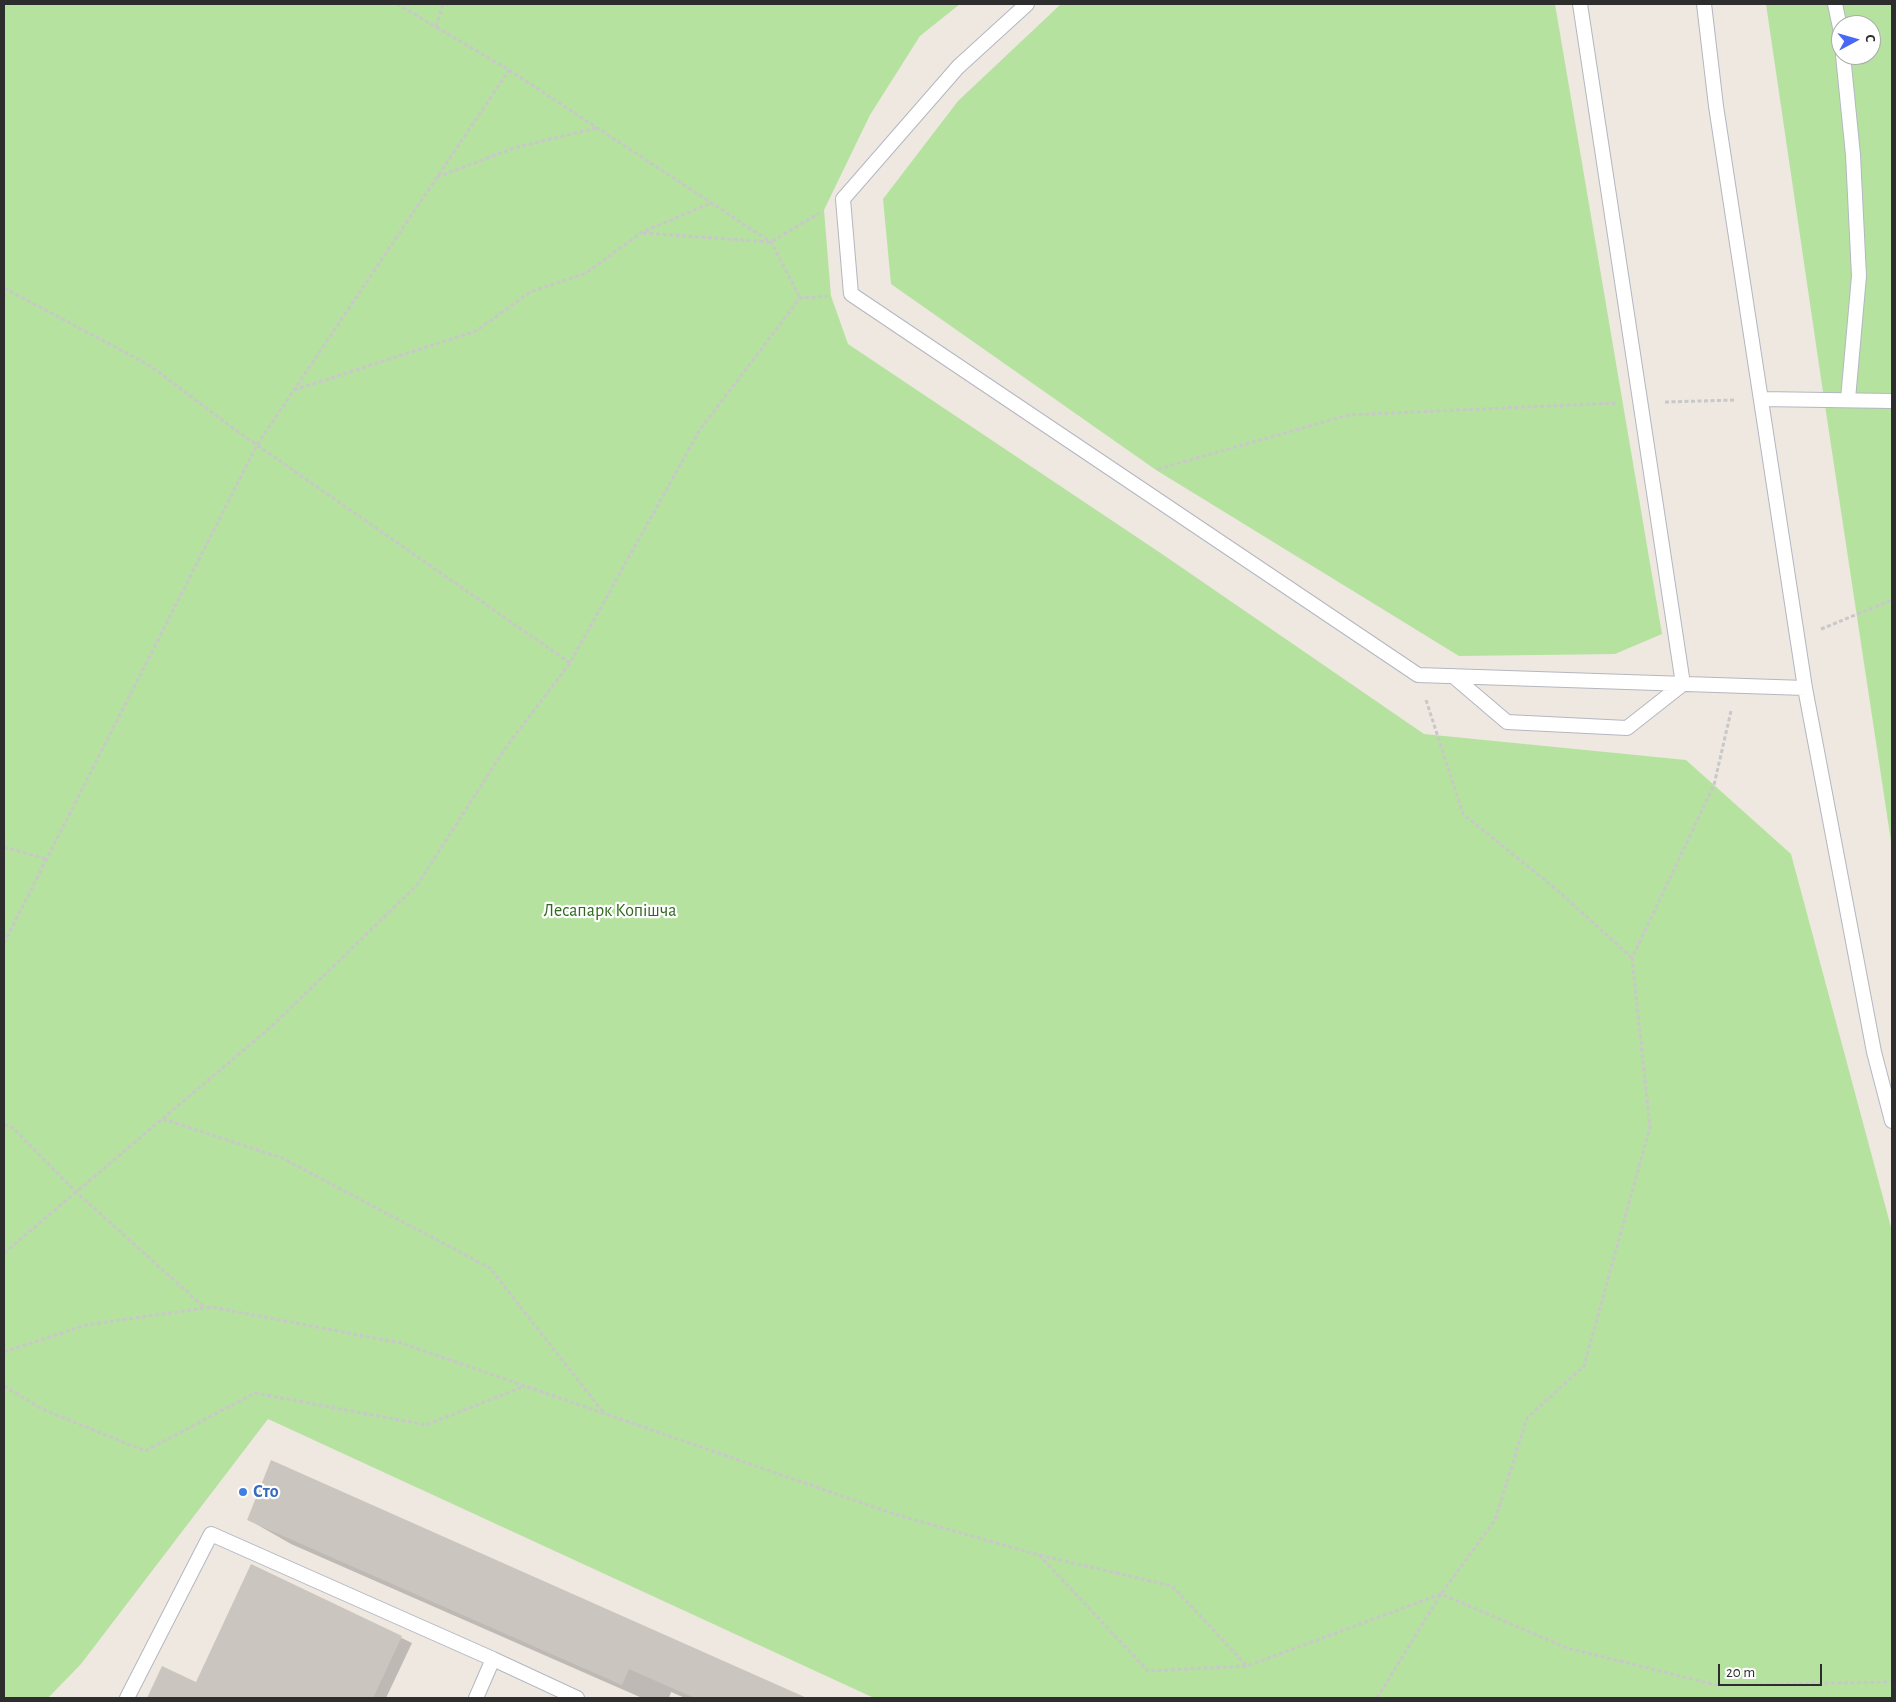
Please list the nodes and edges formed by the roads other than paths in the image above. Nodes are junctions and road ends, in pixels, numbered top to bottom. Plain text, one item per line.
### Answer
1 (1027, 4) edge
2 (1580, 4) edge
3 (1704, 4) edge
4 (1844, 65) edge
5 (1762, 399) junction
6 (1848, 399) junction
7 (1892, 401) edge
8 (1453, 676) junction
9 (1683, 684) junction
10 (1805, 688) junction
11 (1892, 1121) edge
12 (493, 1658) junction
13 (127, 1698) edge
14 (476, 1698) edge
15 (578, 1698) edge

1 - 8 lane
2 - 9 lane
3 - 5 lane
4 - 6 lane
5 - 6 lane
5 - 10 lane
6 - 7 lane
8 - 9 lane
8 - 9 lane
9 - 10 lane
10 - 11 lane
12 - 13 lane
12 - 14 lane
12 - 15 lane

